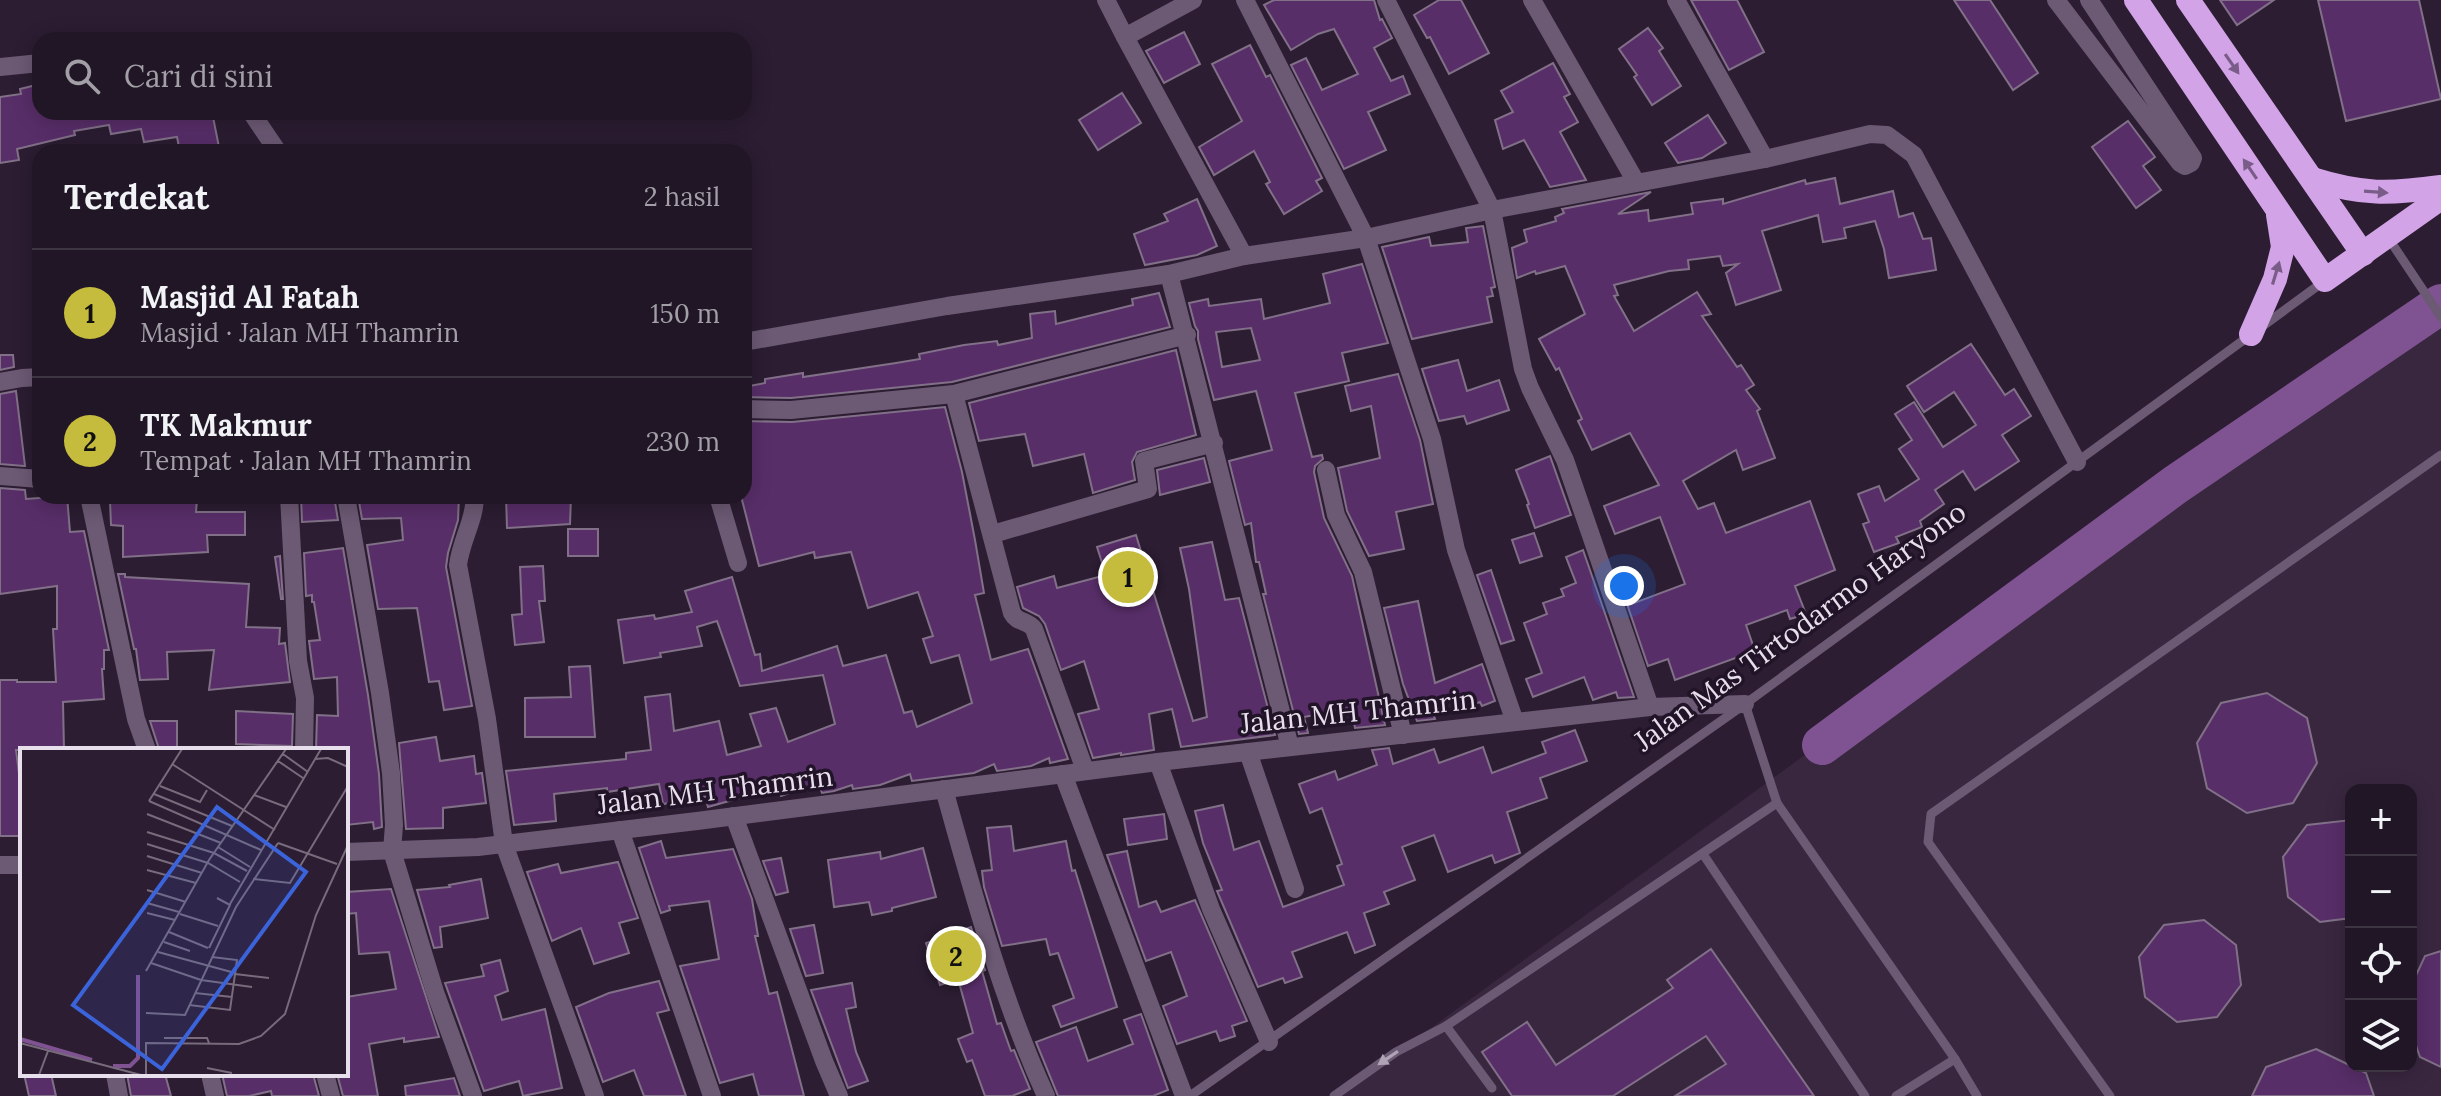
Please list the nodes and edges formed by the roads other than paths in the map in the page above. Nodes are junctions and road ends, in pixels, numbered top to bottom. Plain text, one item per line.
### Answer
1 (1106, 0) edge
2 (1193, 0) edge
3 (1245, 0) edge
4 (1386, 0) edge
5 (1532, 0) edge
6 (1676, 0) edge
7 (2056, 0) edge
8 (2089, 0) edge
9 (2136, 0) edge
10 (2188, 0) edge
11 (1125, 37) junction
12 (32, 64) edge
13 (0, 67) edge
14 (256, 120) edge
15 (273, 144) edge
16 (1765, 159) junction
17 (2312, 179) junction
18 (1636, 182) junction
19 (2441, 187) edge
20 (2441, 198) edge
21 (2277, 208) junction
22 (1492, 210) junction
23 (2387, 236) junction
24 (1366, 238) junction
25 (2363, 254) junction
26 (1244, 256) junction
27 (1169, 274) junction
28 (2325, 280) junction
29 (2441, 317) edge
30 (2251, 334) junction
31 (1187, 335) junction
32 (752, 341) edge
33 (32, 377) edge
34 (0, 382) edge
35 (954, 394) junction
36 (752, 409) edge
37 (1214, 443) junction
38 (2441, 455) edge
39 (2077, 462) junction
40 (1326, 470) dead end
41 (0, 476) edge
42 (32, 478) edge
43 (91, 504) edge
44 (289, 504) edge
45 (347, 504) edge
46 (474, 504) edge
47 (720, 504) edge
48 (993, 534) junction
49 (738, 563) dead end
50 (1745, 704) junction
51 (1650, 707) junction
52 (1515, 722) junction
53 (1403, 735) junction
54 (1290, 747) junction
55 (146, 748) edge
56 (304, 748) edge
57 (1248, 752) junction
58 (1158, 762) junction
59 (1085, 770) junction
60 (1063, 774) junction
61 (944, 789) junction
62 (1777, 803) junction
63 (734, 816) junction
64 (620, 830) junction
65 (504, 844) junction
66 (392, 851) junction
67 (348, 852) edge
68 (1703, 854) junction
69 (1295, 889) dead end
70 (1446, 1026) junction
71 (1269, 1042) junction
72 (1955, 1059) junction
73 (115, 1076) edge
74 (210, 1076) edge
75 (326, 1076) edge
76 (1492, 1088) dead end
77 (119, 1096) edge
78 (215, 1096) edge
79 (331, 1096) edge
80 (473, 1096) edge
81 (595, 1096) edge
82 (712, 1096) edge
83 (839, 1096) edge
84 (1046, 1096) edge
85 (1184, 1096) edge
86 (1190, 1096) edge
87 (1334, 1096) edge
88 (1865, 1096) edge
89 (1896, 1096) edge
90 (1977, 1096) edge
91 (2110, 1096) edge

1 - 11 street
2 - 11 street
3 - 24 street
4 - 22 street
5 - 18 street
6 - 16 street
7 - 8 street
21 -> 9 highway
10 -> 17 highway
11 - 26 street
12 - 13 street
14 - 15 street
16 - 18 street
16 - 39 street
17 -> 19 highway
17 - 25 highway
18 - 22 street
20 - 23 highway, Jalan Mas Tirtodarmo Haryono
21 - 28 highway
30 -> 21 highway
22 - 24 street
22 - 51 street
23 - 25 highway, Jalan Mas Tirtodarmo Haryono
23 - 29 lane
24 - 26 street
24 - 52 street
25 - 28 highway, Jalan Mas Tirtodarmo Haryono
26 - 27 street
27 - 31 street
27 - 32 street
28 - 30 lane, Jalan Mas Tirtodarmo Haryono
30 - 39 lane, Jalan Mas Tirtodarmo Haryono
31 - 35 street
31 - 37 street
33 - 34 street
35 - 36 street
35 - 48 street
37 - 48 street
37 - 54 street
38 - 91 lane
39 - 50 lane, Jalan Mas Tirtodarmo Haryono
40 - 53 street
41 - 42 street
43 - 55 street
44 - 56 street
45 - 66 street
46 - 65 street
47 - 49 street
48 - 59 street
50 - 51 street, Jalan MH Thamrin
50 - 62 lane
50 - 71 lane, Jalan Mas Tirtodarmo Haryono
51 - 52 street, Jalan MH Thamrin
52 - 53 street, Jalan MH Thamrin
53 - 54 street, Jalan MH Thamrin
54 - 57 street, Jalan MH Thamrin
57 - 58 street, Jalan MH Thamrin
57 - 69 street
58 - 59 street, Jalan MH Thamrin
58 - 71 street
59 - 60 street, Jalan MH Thamrin
60 - 61 street, Jalan MH Thamrin
60 - 85 street
61 - 63 street, Jalan MH Thamrin
61 - 84 street
62 - 68 lane
62 - 72 lane
63 - 64 street, Jalan MH Thamrin
63 - 83 street
64 - 65 street, Jalan MH Thamrin
64 - 82 street
65 - 66 street, Jalan MH Thamrin
65 - 81 street
66 - 67 street, Jalan MH Thamrin
66 - 80 street
68 - 70 lane
68 - 88 lane
70 - 76 lane
70 -> 87 lane
71 - 86 lane, Jalan Mas Tirtodarmo Haryono
72 - 89 lane
72 - 90 lane
73 - 77 street
74 - 78 street
75 - 79 street

